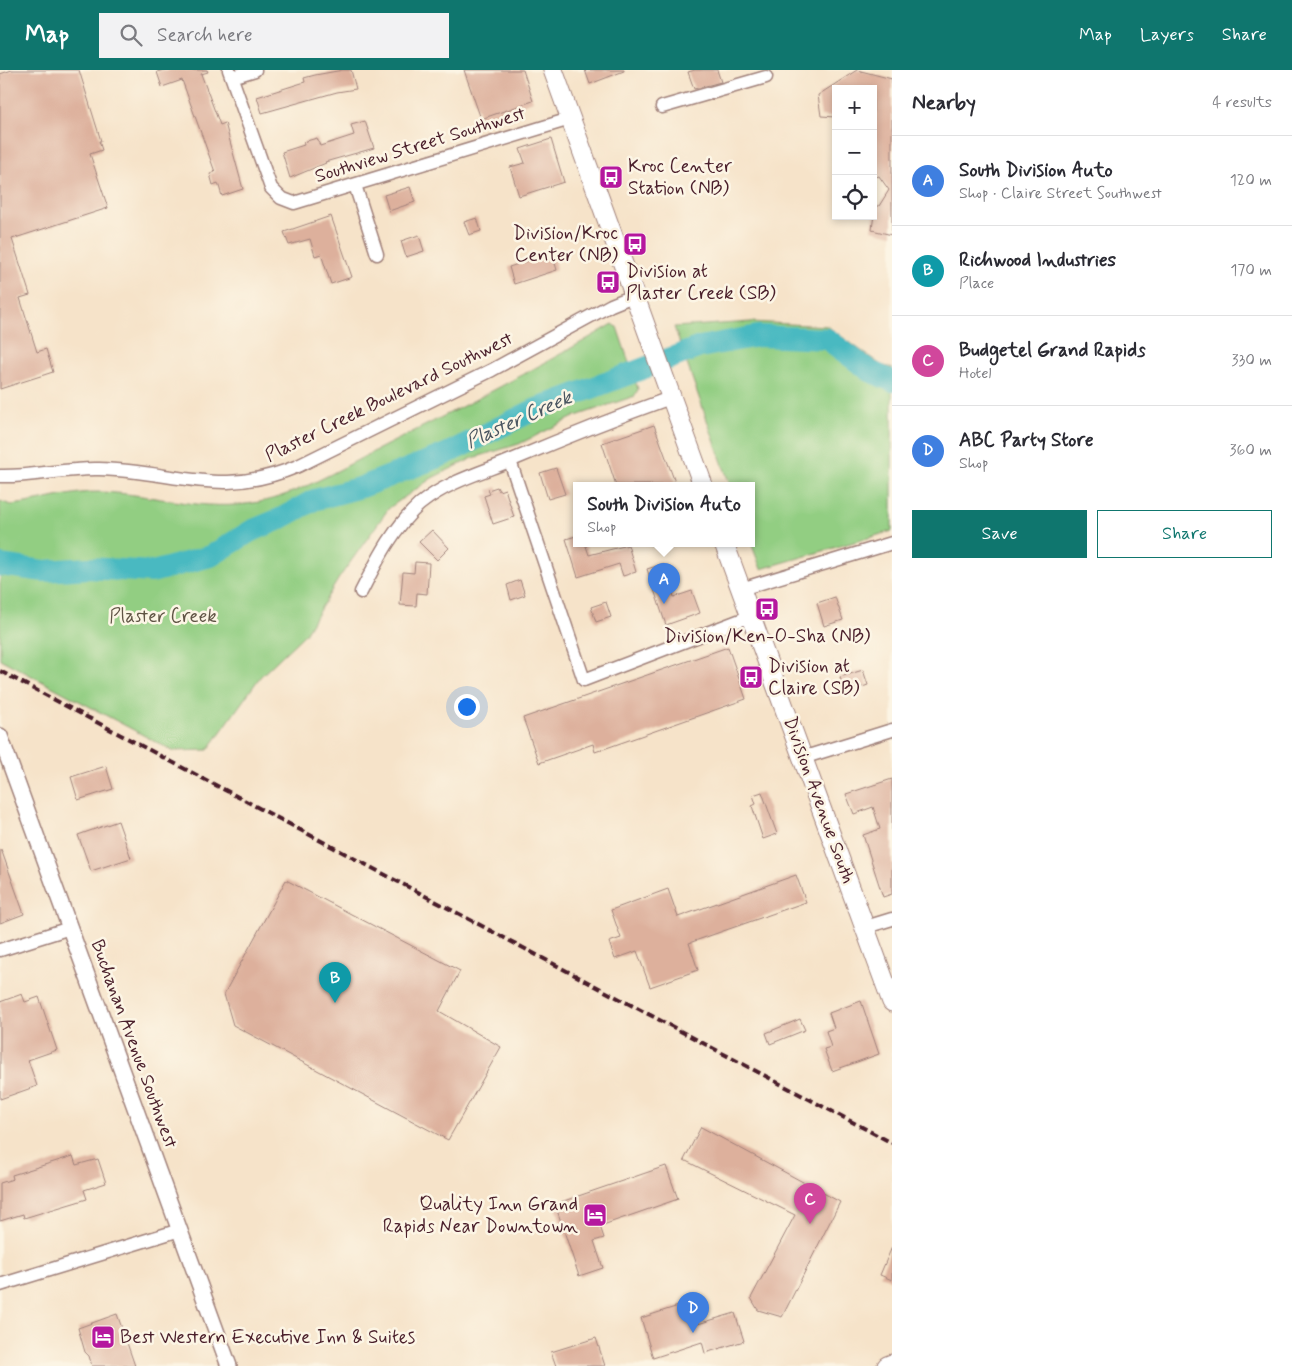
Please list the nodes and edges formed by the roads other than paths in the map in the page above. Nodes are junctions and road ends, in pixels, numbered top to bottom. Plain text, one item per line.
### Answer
1 (255, 70) edge
2 (553, 70) edge
3 (740, 70) edge
4 (230, 74) edge
5 (766, 77) dead end
6 (745, 83) junction
7 (662, 107) dead end
8 (570, 118) junction
9 (355, 185) junction
10 (377, 254) dead end
11 (633, 296) junction
12 (670, 398) junction
13 (510, 461) junction
14 (0, 476) edge
15 (701, 482) edge
16 (892, 543) edge
17 (725, 547) edge
18 (741, 589) junction
19 (362, 592) dead end
20 (751, 616) junction
21 (892, 730) edge
22 (0, 736) edge
23 (802, 758) junction
24 (892, 919) edge
25 (866, 927) junction
26 (70, 928) junction
27 (0, 950) edge
28 (892, 1002) edge
29 (180, 1230) junction
30 (0, 1285) edge
31 (892, 1364) edge
32 (229, 1366) edge
33 (887, 1366) edge

1 - 4 street
2 - 8 main road
3 - 6 street
4 - 9 street, Southview Street Southwest
5 - 6 street
6 - 7 street
8 - 9 street, Southview Street Southwest
8 - 11 main road
9 - 10 street
11 - 12 main road
11 - 14 street, Plaster Creek Boulevard Southwest
12 - 13 street
12 - 15 main road
13 - 19 street
13 - 20 street
16 - 18 street
17 - 18 main road, Division Avenue South
18 - 20 main road, Division Avenue South
20 - 23 main road, Division Avenue South
21 - 23 street
22 - 26 street, Buchanan Avenue Southwest
23 - 25 main road, Division Avenue South
24 - 25 street
25 - 28 main road, Division Avenue South
26 - 27 street
26 - 29 street, Buchanan Avenue Southwest
29 - 30 street
29 - 32 street, Buchanan Avenue Southwest
31 - 33 main road

